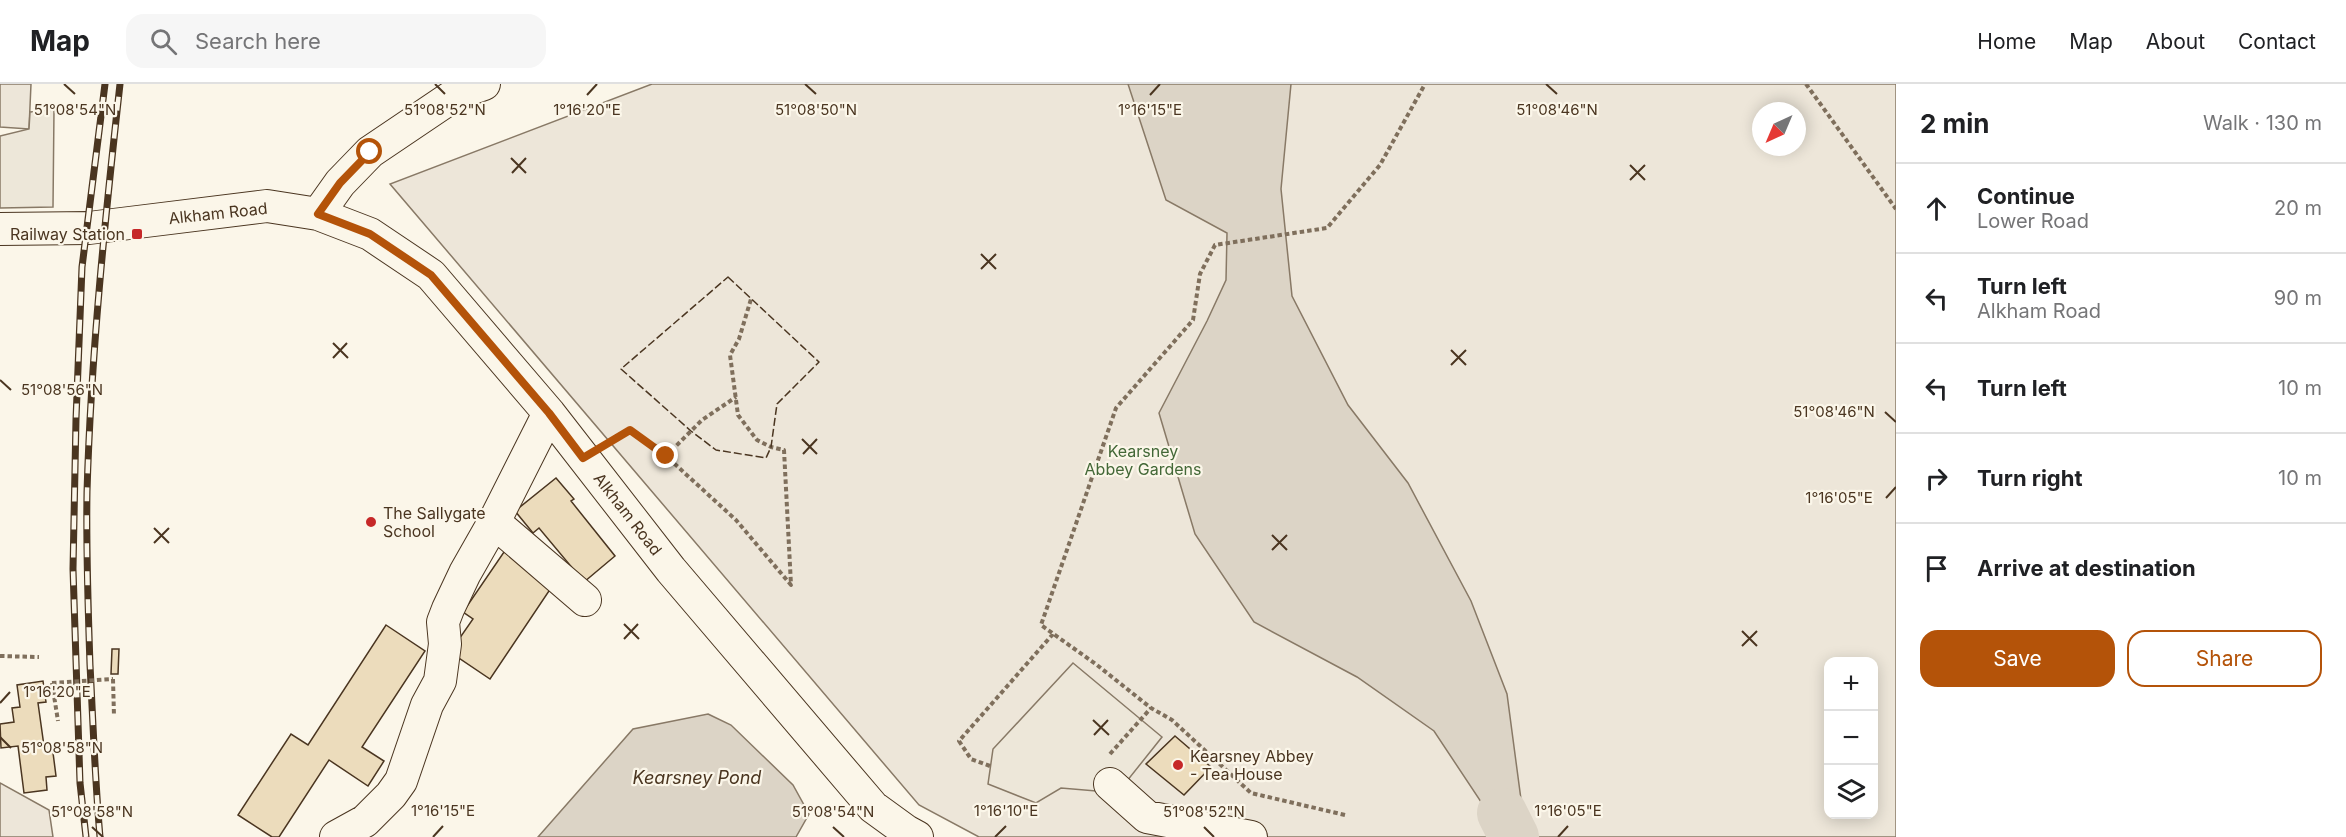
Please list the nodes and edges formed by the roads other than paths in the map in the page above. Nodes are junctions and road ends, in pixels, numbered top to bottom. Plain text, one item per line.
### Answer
1 (484, 84) edge
2 (318, 214) junction
3 (0, 229) edge
4 (549, 413) junction
5 (494, 522) junction
6 (585, 600) dead end
7 (1110, 784) road end
8 (908, 835) edge
9 (336, 837) edge
10 (1251, 837) edge

1 - 2 street
2 - 3 street, Alkham Road
2 - 4 street, Alkham Road
4 - 5 street
4 - 8 street, Alkham Road
5 - 6 street
5 - 9 street
7 - 10 street

